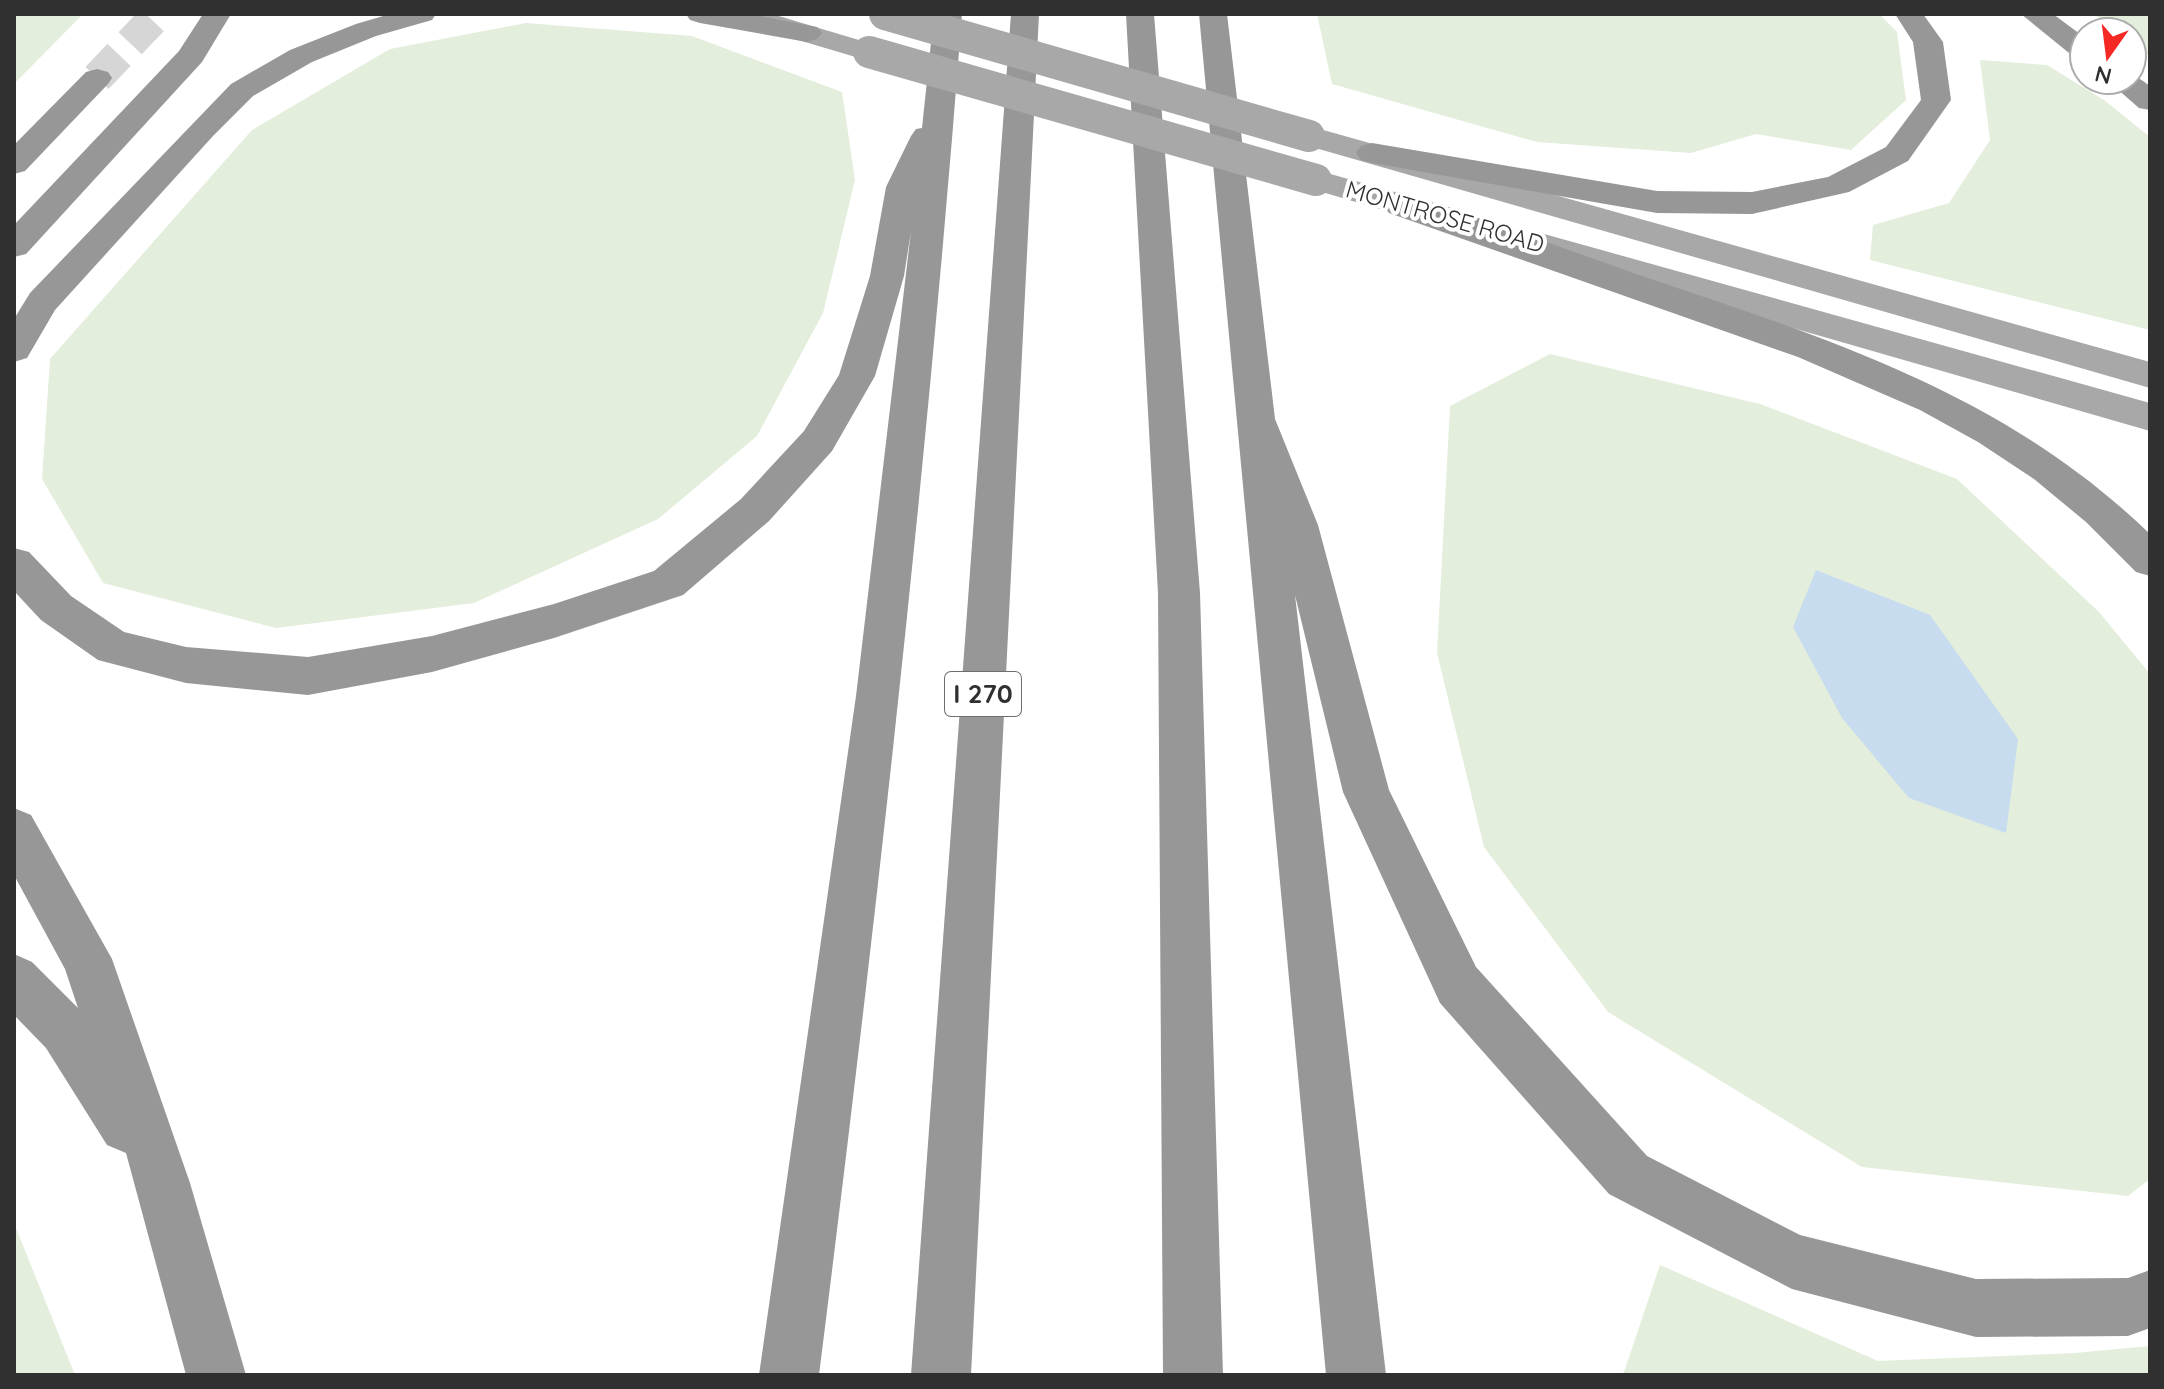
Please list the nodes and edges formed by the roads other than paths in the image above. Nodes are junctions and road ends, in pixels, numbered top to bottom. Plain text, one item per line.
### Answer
1 (217, 14) edge
2 (422, 14) edge
3 (700, 14) edge
4 (741, 14) edge
5 (885, 14) edge
6 (948, 14) edge
7 (1025, 14) edge
8 (1140, 14) edge
9 (1213, 14) edge
10 (1228, 14) edge
11 (1909, 14) edge
12 (2035, 14) edge
13 (807, 33) junction
14 (2068, 39) edge
15 (1219, 64) junction
16 (97, 78) tunnel mouth
17 (940, 109) junction
18 (1372, 153) junction
19 (14, 164) edge
20 (1401, 205) junction
21 (14, 246) edge
22 (14, 349) edge
23 (2150, 375) edge
24 (2150, 417) edge
25 (1256, 420) junction
26 (2150, 560) edge
27 (14, 564) edge
28 (14, 830) edge
29 (14, 979) edge
30 (163, 1183) junction
31 (2150, 1299) edge
32 (216, 1375) edge
33 (789, 1375) edge
34 (941, 1375) edge
35 (1193, 1375) edge
36 (1356, 1375) edge

1 - 21 highway
2 - 22 highway
3 - 13 highway
4 - 13 main road, MONTROSE ROAD
5 - 18 main road, MONTROSE ROAD, bridge
6 - 17 highway
7 - 34 highway, I 270
8 - 35 highway
9 - 15 highway
10 - 15 highway
11 - 18 highway
12 - 14 highway
13 - 20 main road, MONTROSE ROAD, bridge
15 - 25 highway
16 - 19 highway
17 - 27 highway
17 - 33 highway
18 - 23 main road, MONTROSE ROAD
20 - 24 main road, MONTROSE ROAD
20 - 26 highway
25 - 31 highway
25 - 36 highway
28 - 30 highway
29 - 30 highway
30 - 32 highway

